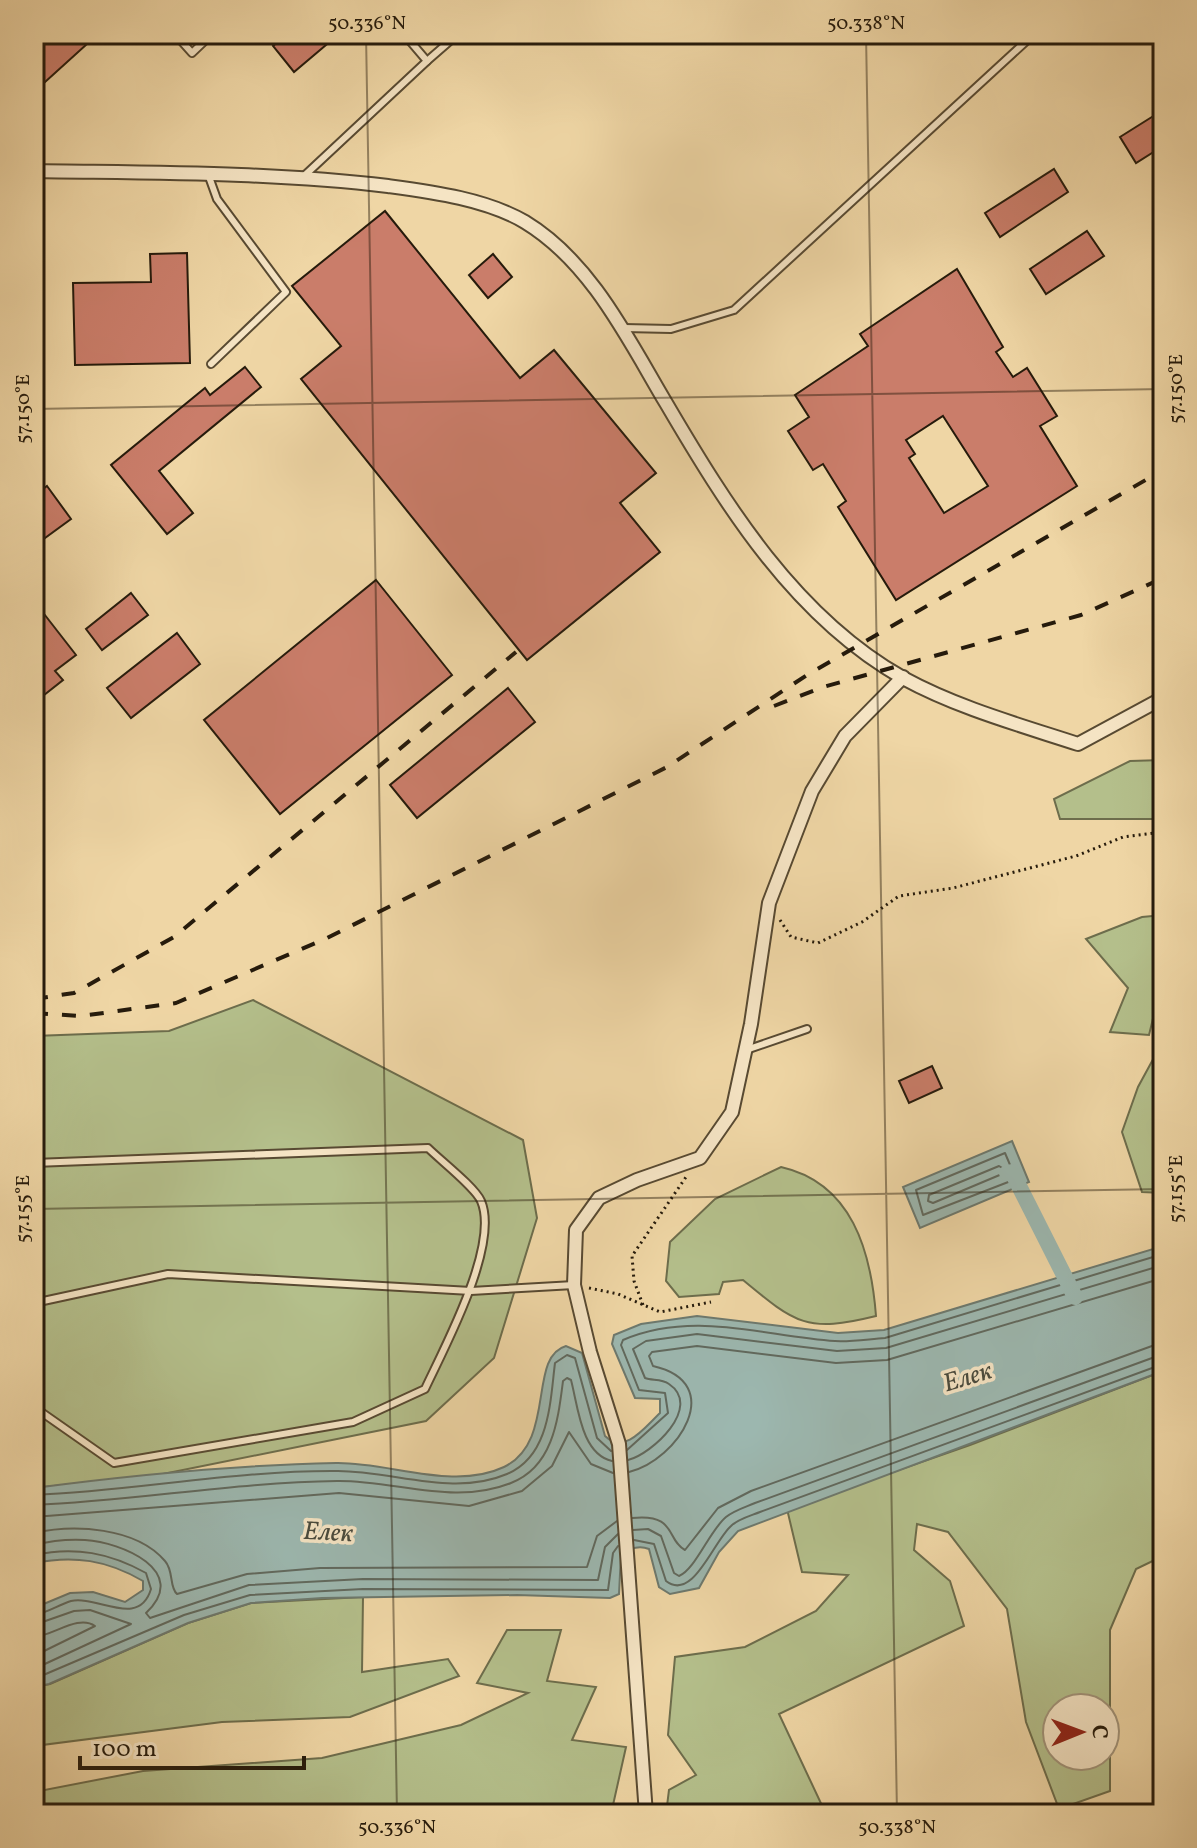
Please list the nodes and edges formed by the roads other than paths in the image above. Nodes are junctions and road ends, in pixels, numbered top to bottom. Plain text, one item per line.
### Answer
1 (175, 34) edge
2 (212, 34) edge
3 (404, 34) edge
4 (458, 34) edge
5 (1034, 34) edge
6 (427, 61) junction
7 (34, 171) edge
8 (208, 174) junction
9 (304, 176) junction
10 (622, 328) junction
11 (211, 364) dead end
12 (903, 677) junction
13 (1163, 698) edge
14 (807, 1029) dead end
15 (746, 1050) junction
16 (34, 1163) edge
17 (574, 1285) junction
18 (471, 1291) junction
19 (34, 1303) edge
20 (34, 1407) edge
21 (646, 1814) edge

1 - 2 lane
3 - 6 lane
4 - 6 lane
5 - 10 lane
6 - 9 lane
7 - 8 street
8 - 9 street
8 - 11 lane
9 - 10 street
10 - 12 street
12 - 13 street
12 - 15 street
14 - 15 lane
15 - 17 street
16 - 18 lane
17 - 18 lane
17 - 21 street
18 - 19 lane
18 - 20 lane

